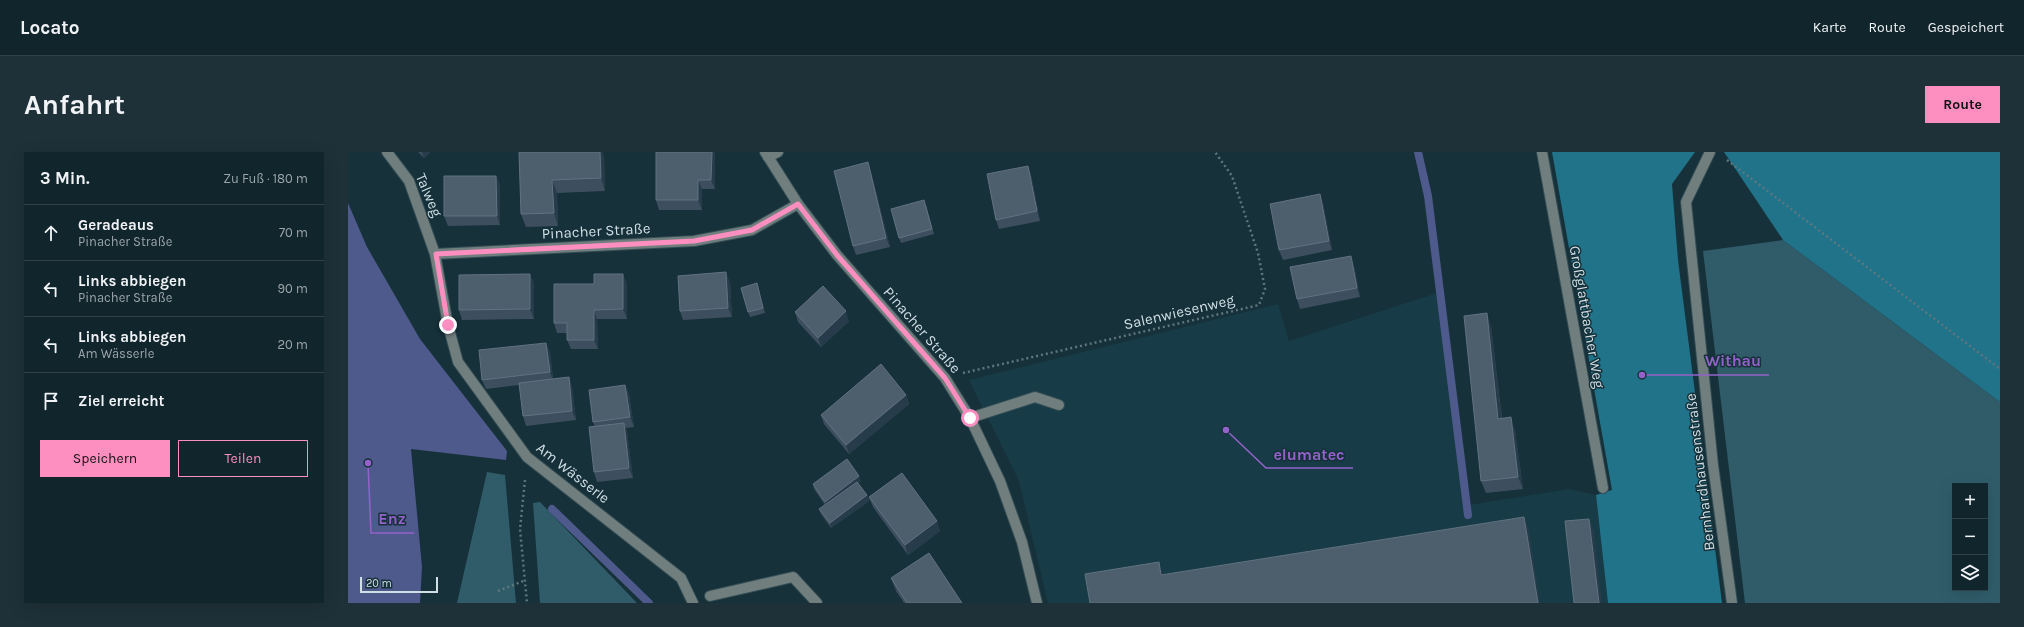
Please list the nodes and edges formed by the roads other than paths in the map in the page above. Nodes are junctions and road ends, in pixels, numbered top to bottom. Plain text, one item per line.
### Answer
1 (387, 152) edge
2 (778, 152) edge
3 (1542, 152) edge
4 (1710, 152) edge
5 (767, 154) edge
6 (798, 204) junction
7 (436, 254) junction
8 (1059, 405) dead end
9 (970, 418) junction
10 (1603, 488) dead end
11 (710, 596) dead end
12 (693, 603) edge
13 (817, 603) edge
14 (1037, 603) edge
15 (1732, 603) edge

1 - 7 street, Talweg
2 - 5 street
3 - 10 street, Großglattbacher Weg
4 - 15 street, Bernhardhausenstraße
5 - 6 street, Pinacher Straße
6 - 7 street, Pinacher Straße
6 - 9 street, Pinacher Straße
7 - 12 street, Am Wässerle
8 - 9 street
9 - 14 street, Pinacher Straße
11 - 13 street

